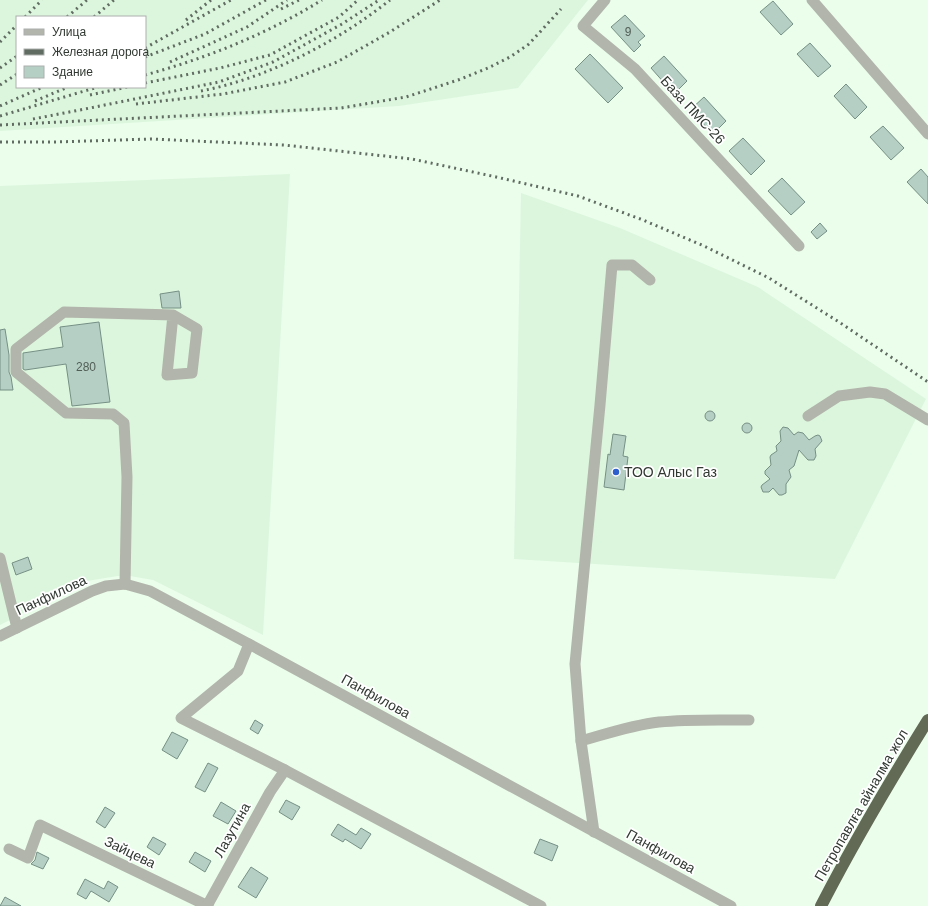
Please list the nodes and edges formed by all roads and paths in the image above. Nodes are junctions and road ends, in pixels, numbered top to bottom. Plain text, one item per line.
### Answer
1 (605, 0) edge
2 (812, 0) edge
3 (928, 134) edge
4 (799, 246) dead end
5 (650, 280) dead end
6 (173, 315) junction
7 (808, 416) dead end
8 (928, 420) edge
9 (0, 558) edge
10 (125, 584) junction
11 (17, 628) junction
12 (0, 636) edge
13 (249, 644) junction
14 (749, 720) dead end
15 (928, 720) edge
16 (581, 741) junction
17 (285, 770) junction
18 (594, 832) junction
19 (9, 849) dead end
20 (208, 906) edge
21 (541, 906) edge
22 (730, 906) edge
23 (821, 906) edge

1 - 4 street, База ПМС-26
2 - 3 street
5 - 16 street
6 - 6 street
6 - 10 street
7 - 8 street
9 - 11 street
10 - 11 street, Панфилова
10 - 13 street, Панфилова
11 - 12 street, Панфилова
13 - 17 street
13 - 18 street, Панфилова
14 - 16 street
15 - 23 highway, Петропавлға айналма жол
16 - 18 street
17 - 20 street, Лазутина
17 - 21 street
18 - 22 street, Панфилова
19 - 20 street, Зайцева

